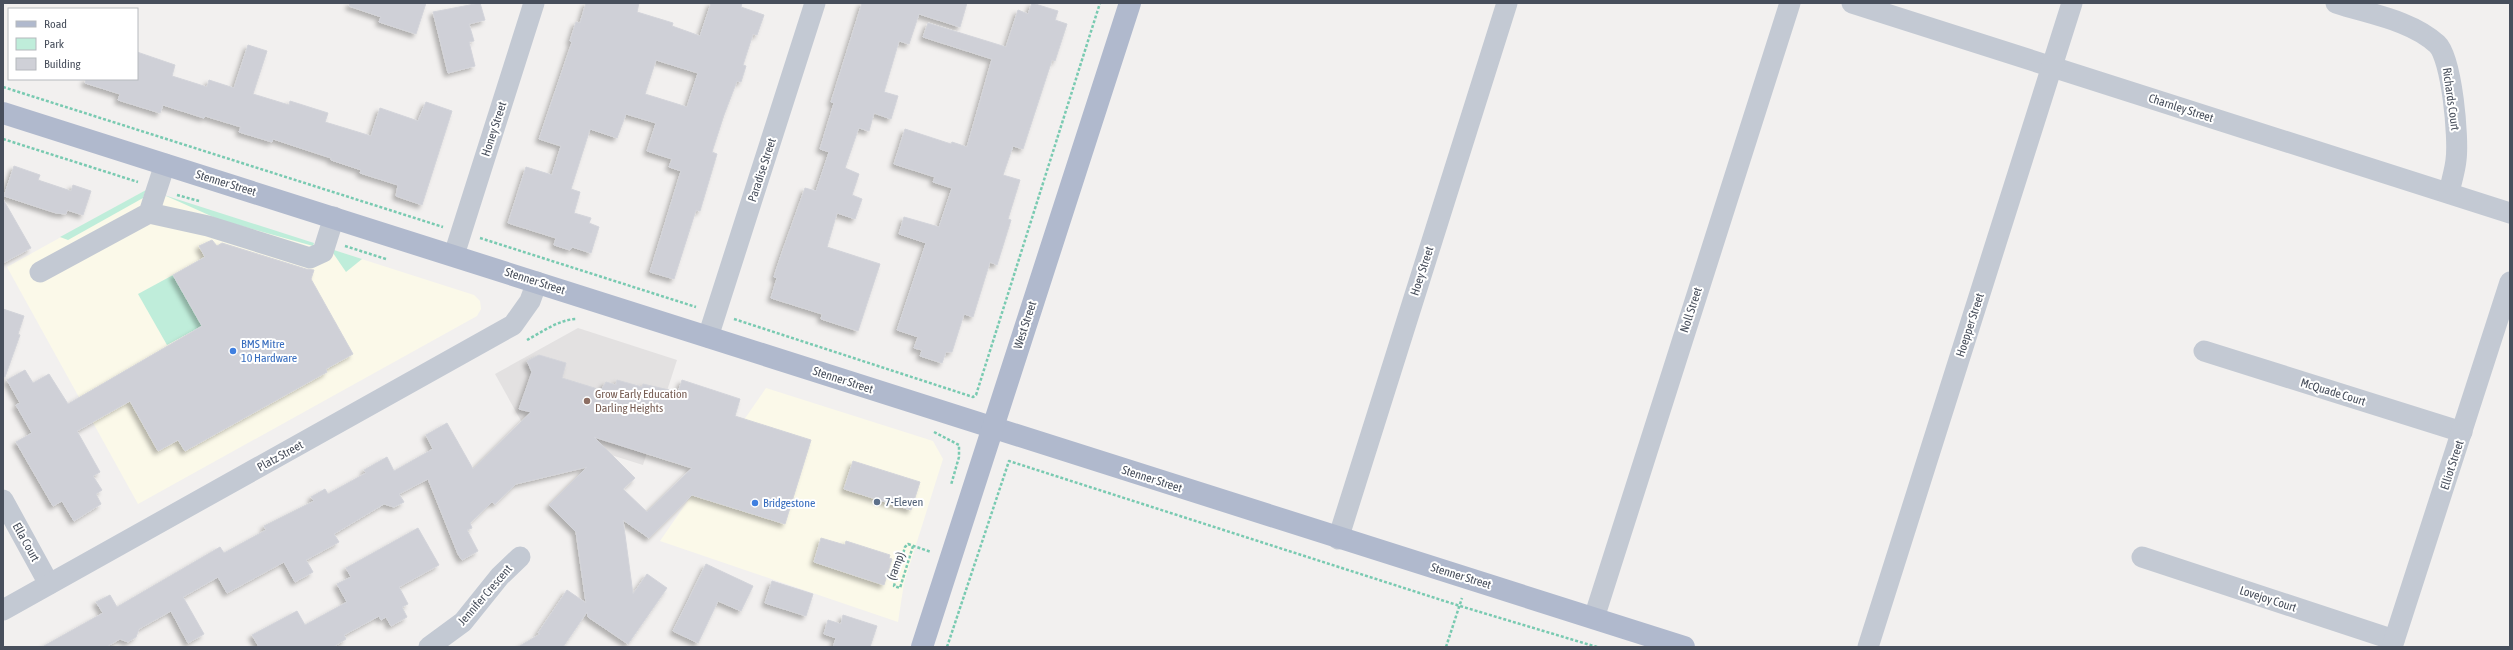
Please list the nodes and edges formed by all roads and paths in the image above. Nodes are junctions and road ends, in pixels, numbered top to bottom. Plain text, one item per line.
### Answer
1 (534, 3) edge
2 (815, 3) edge
3 (1100, 3) edge
4 (1130, 3) edge
5 (1507, 3) edge
6 (1790, 3) edge
7 (1852, 3) edge
8 (2072, 3) edge
9 (2336, 3) edge
10 (2053, 65) junction
11 (3, 87) edge
12 (3, 113) edge
13 (165, 164) junction
14 (2449, 192) junction
15 (149, 213) junction
16 (2510, 213) edge
17 (334, 217) junction
18 (461, 232) junction
19 (454, 255) junction
20 (40, 272) dead end
21 (537, 282) junction
22 (2510, 282) edge
23 (716, 313) junction
24 (708, 337) junction
25 (2204, 351) dead end
26 (992, 428) junction
27 (2462, 432) junction
28 (3, 500) edge
29 (1338, 539) junction
30 (913, 546) junction
31 (931, 552) dead end
32 (520, 557) dead end
33 (2142, 557) dead end
34 (1468, 578) junction
35 (49, 584) junction
36 (1460, 606) junction
37 (3, 610) edge
38 (1594, 618) junction
39 (2393, 644) edge
40 (429, 647) edge
41 (922, 647) edge
42 (947, 647) edge
43 (1446, 647) edge
44 (1596, 647) edge
45 (1684, 647) edge
46 (1868, 647) edge

1 - 18 street, Honey Street
2 - 23 street, Paradise Street
3 - 23 path
4 - 26 main road, West Street
5 - 29 street, Hoey Street
6 - 38 street, Noll Street
7 - 10 street, Charnley Street
8 - 10 street, Hoepper Street
9 - 14 street, Richards Court
10 - 14 street, Charnley Street
10 - 46 street, Hoepper Street
11 - 18 path
12 - 13 main road, Stenner Street
13 - 15 street
13 - 17 main road, Stenner Street
14 - 16 street, Charnley Street
15 - 17 street
15 - 20 street
17 - 19 main road, Stenner Street
18 - 19 street, Honey Street
18 - 23 path
19 - 21 main road, Stenner Street
21 - 24 main road, Stenner Street
21 - 35 street, Platz Street
22 - 27 street, Elliot Street
23 - 24 street, Paradise Street
24 - 26 main road, Stenner Street
25 - 27 street, McQuade Court
26 - 29 main road, Stenner Street
26 - 41 main road, West Street
27 - 39 street, Elliot Street
28 - 35 street, Ella Court
29 - 34 main road, Stenner Street
30 - 30 path, (ramp)
30 - 31 path
32 - 40 street, Jennifer Crescent
33 - 39 street, Lovejoy Court
34 - 36 path
34 - 38 main road, Stenner Street
35 - 37 street, Platz Street
36 - 42 path
36 - 43 path
36 - 44 path
38 - 45 main road, Stenner Street

